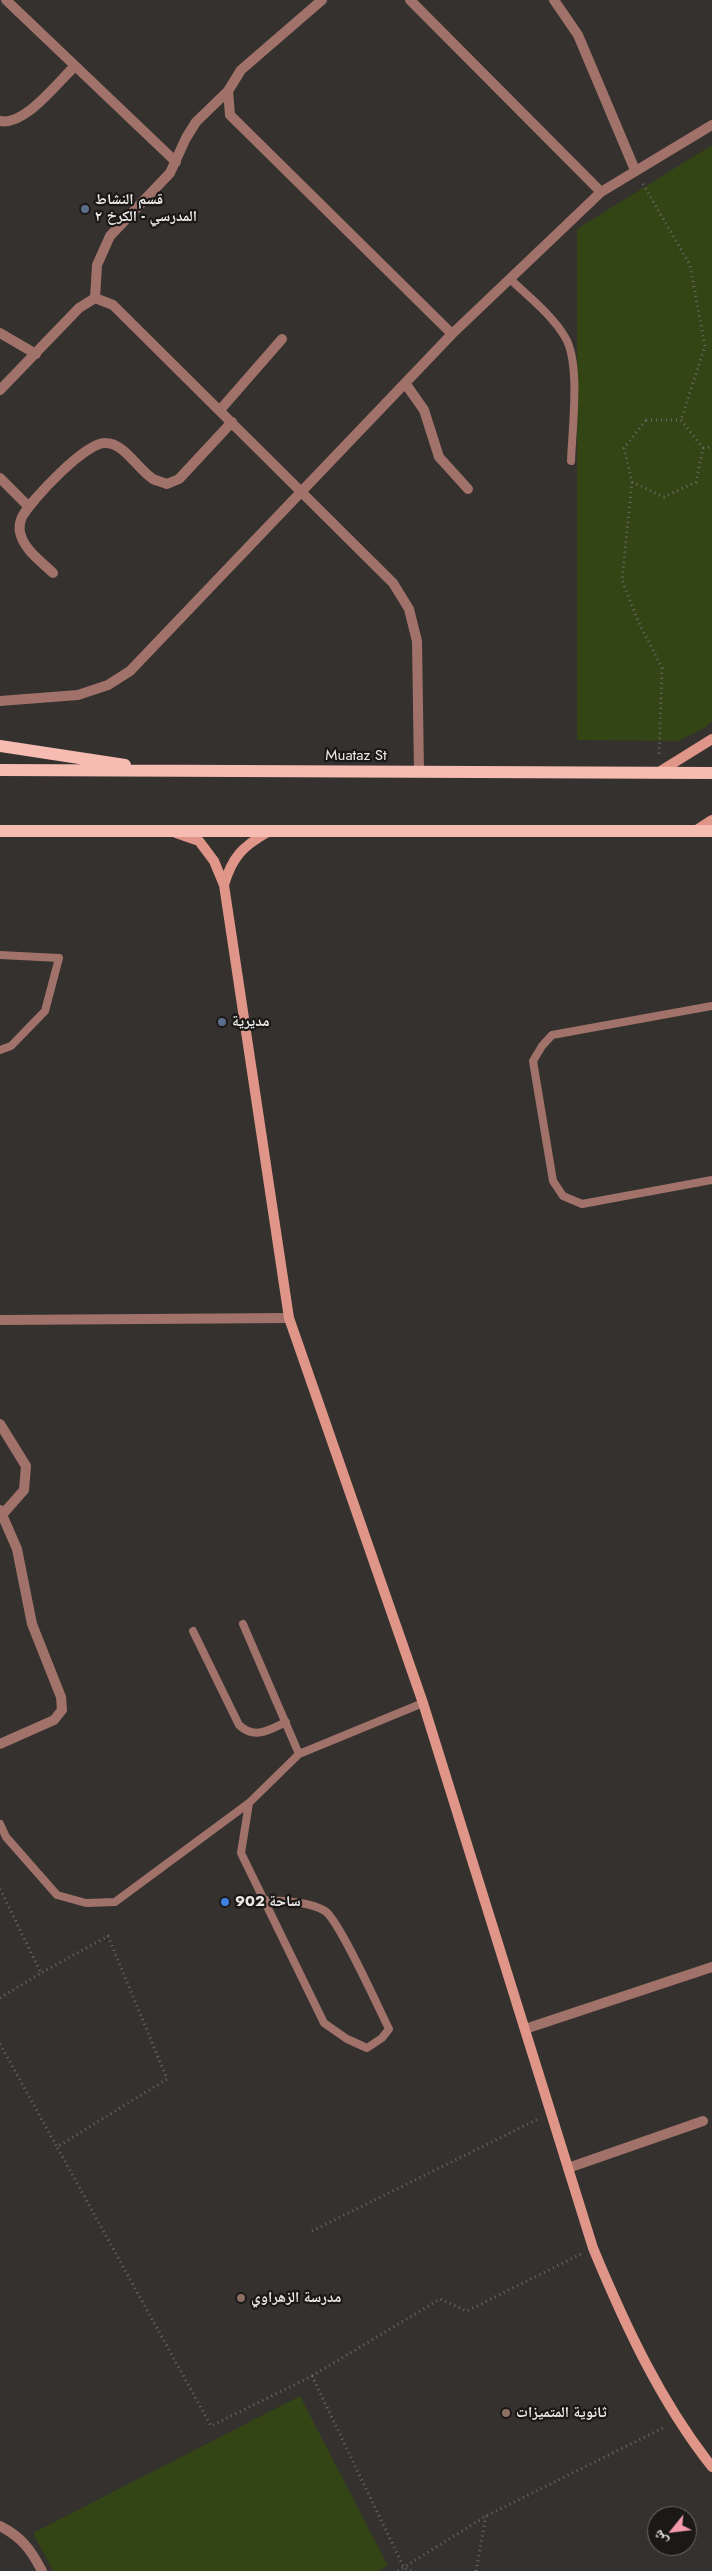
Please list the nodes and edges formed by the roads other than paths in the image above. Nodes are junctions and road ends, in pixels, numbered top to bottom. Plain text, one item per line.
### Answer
1 (6, 0) edge
2 (322, 0) edge
3 (410, 0) edge
4 (554, 0) edge
5 (75, 66) junction
6 (228, 91) junction
7 (0, 121) edge
8 (712, 126) edge
9 (176, 162) junction
10 (635, 170) junction
11 (601, 192) junction
12 (510, 279) junction
13 (95, 298) junction
14 (0, 333) edge
15 (452, 334) junction
16 (282, 339) dead end
17 (36, 354) junction
18 (405, 383) junction
19 (0, 390) edge
20 (220, 410) junction
21 (232, 422) junction
22 (571, 462) dead end
23 (0, 478) edge
24 (302, 490) junction
25 (468, 490) dead end
26 (29, 507) junction
27 (53, 573) dead end
28 (0, 700) edge
29 (712, 739) edge
30 (0, 746) edge
31 (0, 770) edge
32 (168, 772) junction
33 (420, 772) junction
34 (659, 772) junction
35 (712, 773) edge
36 (712, 820) edge
37 (0, 831) edge
38 (695, 831) junction
39 (712, 831) edge
40 (173, 832) junction
41 (268, 832) junction
42 (224, 885) junction
43 (0, 955) edge
44 (712, 1006) edge
45 (0, 1050) edge
46 (712, 1180) edge
47 (289, 1318) junction
48 (0, 1320) edge
49 (0, 1424) edge
50 (1, 1512) edge
51 (243, 1624) dead end
52 (193, 1631) dead end
53 (423, 1703) junction
54 (286, 1722) junction
55 (0, 1744) edge
56 (299, 1754) junction
57 (249, 1803) junction
58 (0, 1824) edge
59 (264, 1900) junction
60 (712, 1967) edge
61 (525, 2029) junction
62 (704, 2121) dead end
63 (568, 2168) junction
64 (711, 2462) edge
65 (0, 2526) edge
66 (42, 2571) edge

1 - 5 street
2 - 6 street
3 - 11 street
4 - 10 street
5 - 7 street
5 - 9 street
6 - 9 street
6 - 15 street
8 - 10 street
9 - 13 street
10 - 11 street
11 - 12 street
12 - 15 street
12 - 22 lane
13 - 17 street
13 - 20 street
14 - 17 street
15 - 18 street
16 - 20 street
17 - 19 street
18 - 24 street
18 - 25 street
20 - 21 street
21 - 24 street
21 - 26 street
23 - 26 street
24 - 28 street
24 - 33 street
26 - 27 street
29 - 34 street
30 - 32 main road
31 - 32 main road, Muataz St
32 - 33 main road, Muataz St
33 - 34 main road, Muataz St
34 - 35 main road, Muataz St
36 - 38 street
37 - 40 main road
38 - 39 main road
38 - 41 main road
40 - 41 main road
40 - 42 street
41 - 42 street
42 - 47 street
43 - 45 lane
44 - 46 lane
47 - 48 street
47 - 53 street
49 - 50 street
50 - 55 street
51 - 54 lane
52 - 54 lane
53 - 56 lane
53 - 61 street
54 - 56 lane
56 - 57 lane
57 - 58 lane
57 - 59 lane
59 - 59 lane
60 - 61 street
61 - 63 street
62 - 63 street
63 - 64 street
65 - 66 street

